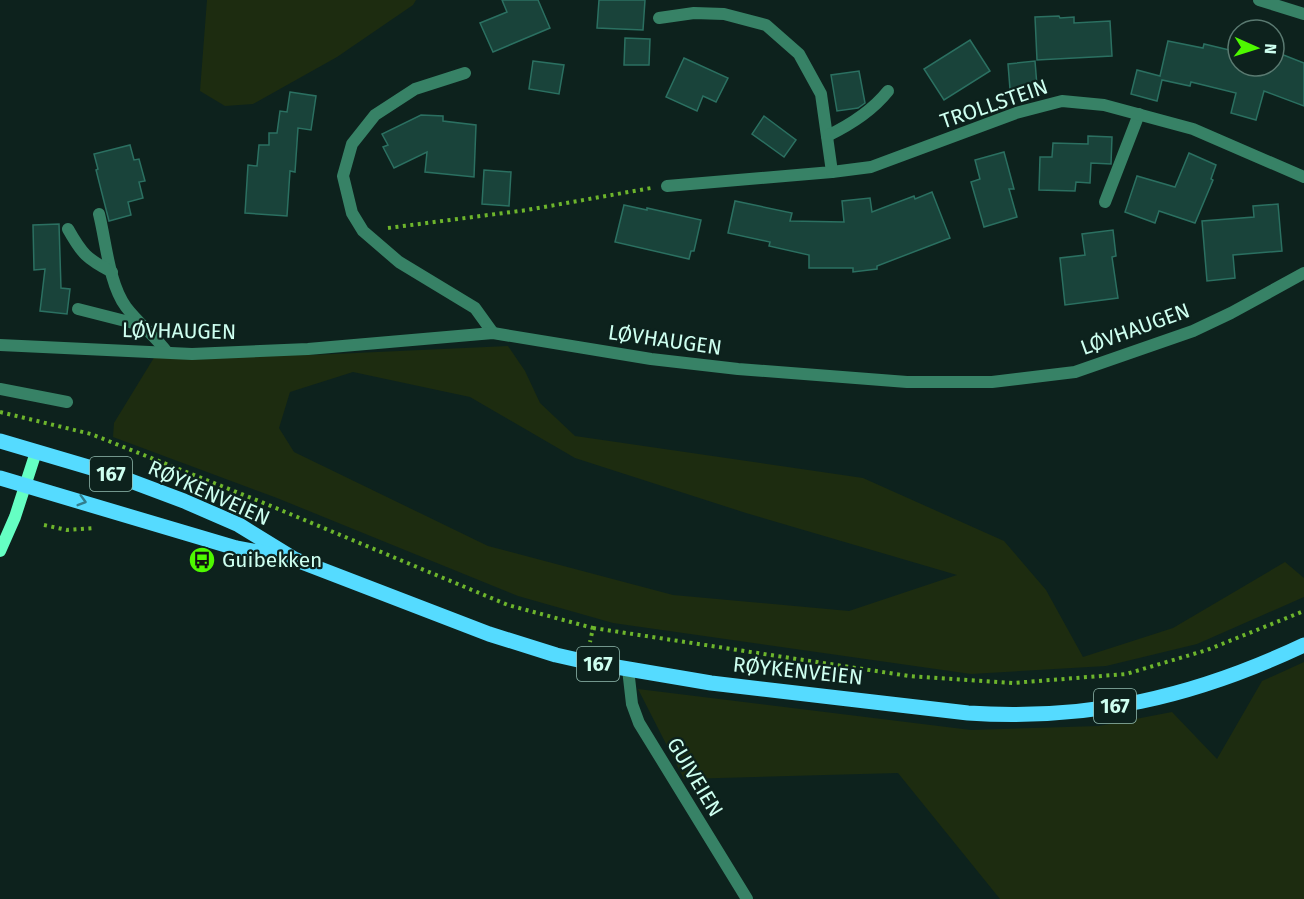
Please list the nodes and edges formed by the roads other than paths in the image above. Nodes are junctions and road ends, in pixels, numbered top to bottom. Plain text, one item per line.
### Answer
1 (1259, 0) edge
2 (1304, 14) edge
3 (659, 18) dead end
4 (465, 73) dead end
5 (888, 91) dead end
6 (1139, 114) junction
7 (827, 136) junction
8 (832, 172) junction
9 (1304, 177) edge
10 (666, 186) road end
11 (1105, 202) dead end
12 (99, 214) dead end
13 (68, 229) dead end
14 (112, 272) junction
15 (1304, 273) edge
16 (78, 309) dead end
17 (142, 326) junction
18 (493, 333) junction
19 (0, 345) edge
20 (167, 352) junction
21 (0, 389) edge
22 (67, 402) dead end
23 (0, 441) edge
24 (36, 452) junction
25 (0, 478) edge
26 (26, 485) junction
27 (0, 551) edge
28 (294, 559) junction
29 (1304, 645) edge
30 (628, 669) junction
31 (747, 899) edge

1 - 2 street
3 - 7 street
4 - 18 street
5 - 7 street
6 - 8 street, TROLLSTEIN
6 - 9 street, TROLLSTEIN
6 - 11 street
7 - 8 street
8 - 10 street, TROLLSTEIN
12 - 14 street
13 - 14 street
14 - 17 street
15 - 18 street, LØVHAUGEN
16 - 17 street
17 - 20 street
18 - 20 street, LØVHAUGEN
19 - 20 street, LØVHAUGEN
21 - 22 street
23 - 24 main road, RØYKENVEIEN / 167
24 - 26 main road
24 - 28 main road, RØYKENVEIEN / 167
25 - 26 main road, RØYKENVEIEN / 167
26 - 27 main road
26 -> 28 main road, RØYKENVEIEN / 167
28 - 30 main road, RØYKENVEIEN / 167
29 - 30 main road, RØYKENVEIEN / 167
30 - 31 street, GUIVEIEN

